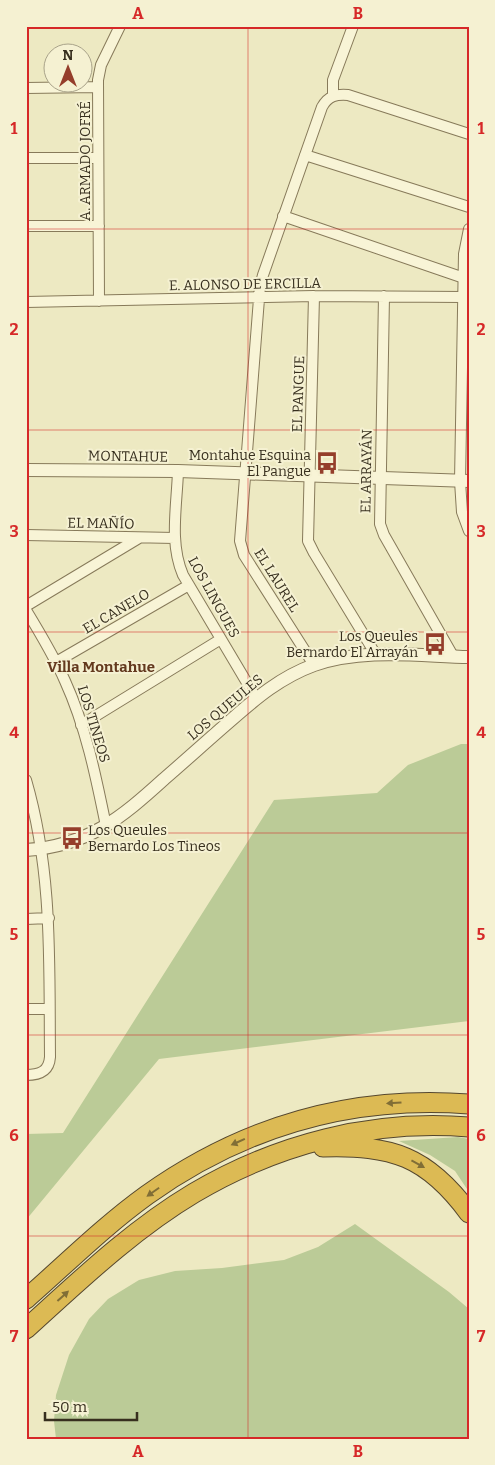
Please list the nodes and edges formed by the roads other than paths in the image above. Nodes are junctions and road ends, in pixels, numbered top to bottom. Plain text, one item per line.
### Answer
1 (120, 26) edge
2 (353, 26) edge
3 (98, 87) junction
4 (26, 88) edge
5 (333, 96) junction
6 (469, 134) edge
7 (305, 155) junction
8 (26, 158) edge
9 (98, 158) junction
10 (469, 207) edge
11 (283, 216) junction
12 (26, 226) edge
13 (98, 226) junction
14 (469, 229) edge
15 (466, 278) edge
16 (314, 296) junction
17 (384, 296) junction
18 (464, 297) junction
19 (259, 298) junction
20 (99, 301) junction
21 (26, 302) edge
22 (466, 343) edge
23 (465, 410) edge
24 (26, 470) edge
25 (178, 471) junction
26 (246, 473) junction
27 (309, 476) junction
28 (380, 478) junction
29 (465, 481) edge
30 (469, 531) edge
31 (26, 534) edge
32 (140, 537) junction
33 (175, 538) junction
34 (189, 585) junction
35 (26, 608) edge
36 (221, 640) junction
37 (376, 655) junction
38 (453, 656) junction
39 (469, 657) edge
40 (56, 662) junction
41 (314, 666) junction
42 (256, 698) junction
43 (81, 725) junction
44 (26, 780) edge
45 (106, 826) junction
46 (41, 849) junction
47 (26, 850) edge
48 (48, 918) junction
49 (26, 919) edge
50 (26, 1009) edge
51 (50, 1009) junction
52 (26, 1075) edge
53 (469, 1099) edge
54 (443, 1102) junction
55 (469, 1104) edge
56 (469, 1127) edge
57 (268, 1156) junction
58 (469, 1213) edge
59 (26, 1299) edge
60 (26, 1329) edge

1 - 3 street, A. ARMADO JOFRÉ
2 - 5 street
3 - 4 street
3 - 9 street, A. ARMADO JOFRÉ
5 - 6 street
5 - 7 street, EL LAUREL
7 - 10 street
7 - 11 street, EL LAUREL
8 - 9 street
9 - 13 street, A. ARMADO JOFRÉ
11 - 15 street
11 - 19 street, EL LAUREL
12 - 13 street
13 - 20 street, A. ARMADO JOFRÉ
14 - 15 street
15 - 18 street
16 - 17 street, E. ALONSO DE ERCILLA
16 - 19 street, E. ALONSO DE ERCILLA
16 - 27 street, EL PANGUE
17 - 18 street, E. ALONSO DE ERCILLA
17 - 28 street, EL ARRAYÁN
18 - 22 street
19 - 20 street, E. ALONSO DE ERCILLA
19 - 26 street, EL LAUREL
20 - 21 street, E. ALONSO DE ERCILLA
22 - 23 street
23 - 29 street
24 - 25 street, MONTAHUE
25 - 26 street, MONTAHUE
25 - 33 street, LOS LINGUES
26 - 27 street, MONTAHUE
26 - 41 street, EL LAUREL
27 - 28 street, MONTAHUE
27 - 37 street, EL PANGUE
28 - 29 street, MONTAHUE
28 - 38 street, EL ARRAYÁN
29 - 30 street
31 - 32 street, EL MAÑÍO
32 - 33 street, EL MAÑÍO
32 - 35 street
33 - 34 street, LOS LINGUES
34 - 36 street, LOS LINGUES
34 - 40 street, EL CANELO
35 - 40 street, LOS TINEOS
36 - 42 street, LOS LINGUES
36 - 43 street
37 - 38 street, LOS QUEULES
37 - 41 street, LOS QUEULES
38 - 39 street, LOS QUEULES
40 - 43 street, LOS TINEOS
41 - 42 street, LOS QUEULES
42 - 45 street, LOS QUEULES
43 - 45 street, LOS TINEOS
44 - 46 street
45 - 46 street, LOS QUEULES
46 - 47 street, LOS QUEULES
46 - 48 street
48 - 49 street
48 - 51 street
50 - 51 street
51 - 52 street
53 - 54 highway
54 - 55 highway
54 -> 59 highway
56 - 57 highway
57 -> 58 highway
60 -> 57 highway

